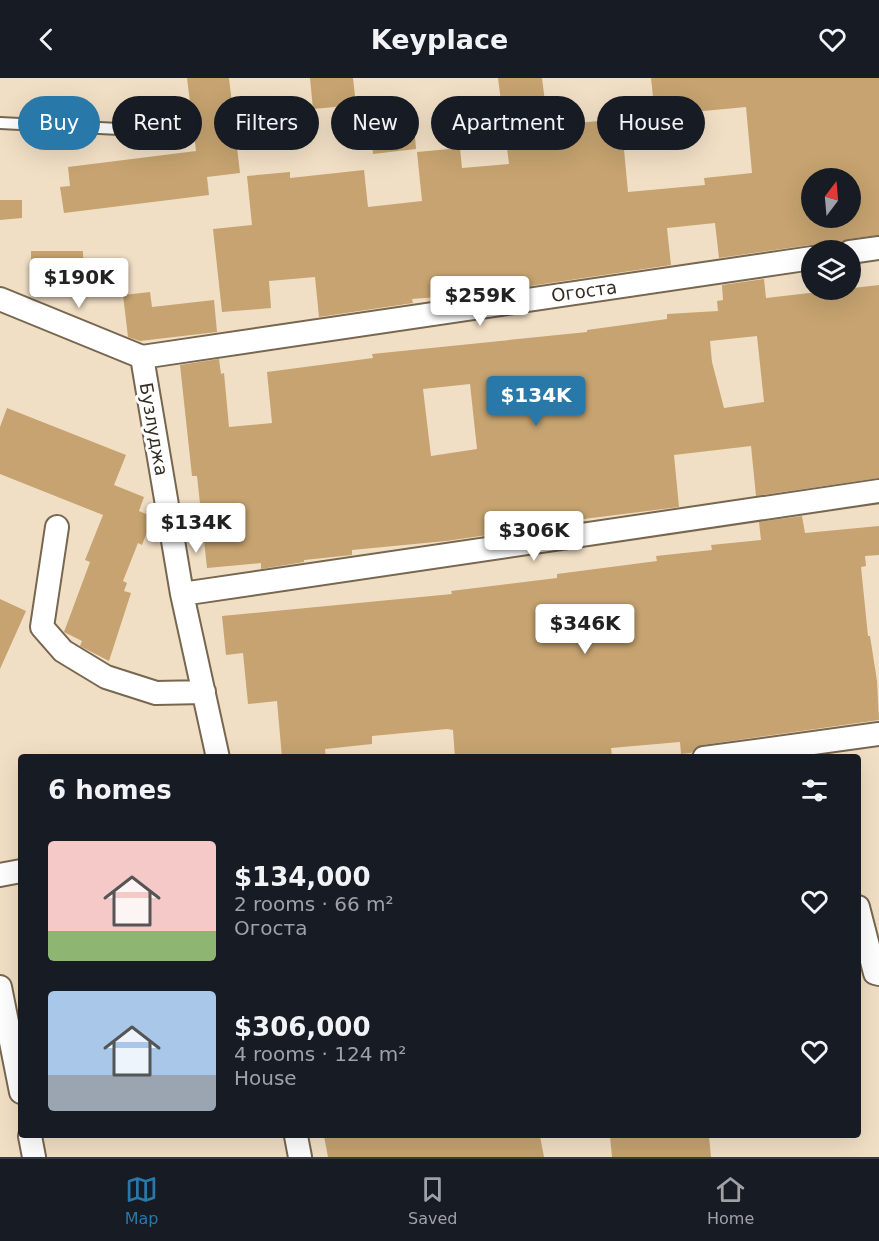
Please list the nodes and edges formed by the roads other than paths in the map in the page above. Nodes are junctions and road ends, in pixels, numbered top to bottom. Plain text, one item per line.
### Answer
1 (0, 123) edge
2 (112, 129) edge
3 (879, 248) edge
4 (861, 250) edge
5 (801, 260) edge
6 (0, 299) edge
7 (142, 357) junction
8 (879, 490) edge
9 (57, 527) dead end
10 (182, 594) junction
11 (204, 692) junction
12 (879, 734) edge
13 (817, 750) edge
14 (217, 754) edge
15 (760, 754) edge
16 (18, 872) edge
17 (0, 875) edge
18 (861, 917) edge
19 (877, 973) edge
20 (0, 987) edge
21 (18, 1077) edge
22 (30, 1138) edge
23 (296, 1138) edge
24 (34, 1157) edge
25 (300, 1157) edge

1 - 2 lane
3 - 4 street
5 - 7 street, Огоста
6 - 7 street, Бузлуджа
7 - 10 street, Бузлуджа
8 - 10 street
9 - 11 street
10 - 11 street, Бузлуджа
11 - 14 street, Бузлуджа
12 - 13 street
13 - 15 street
16 - 17 street
18 - 19 street
20 - 21 street
22 - 24 street
23 - 25 street

